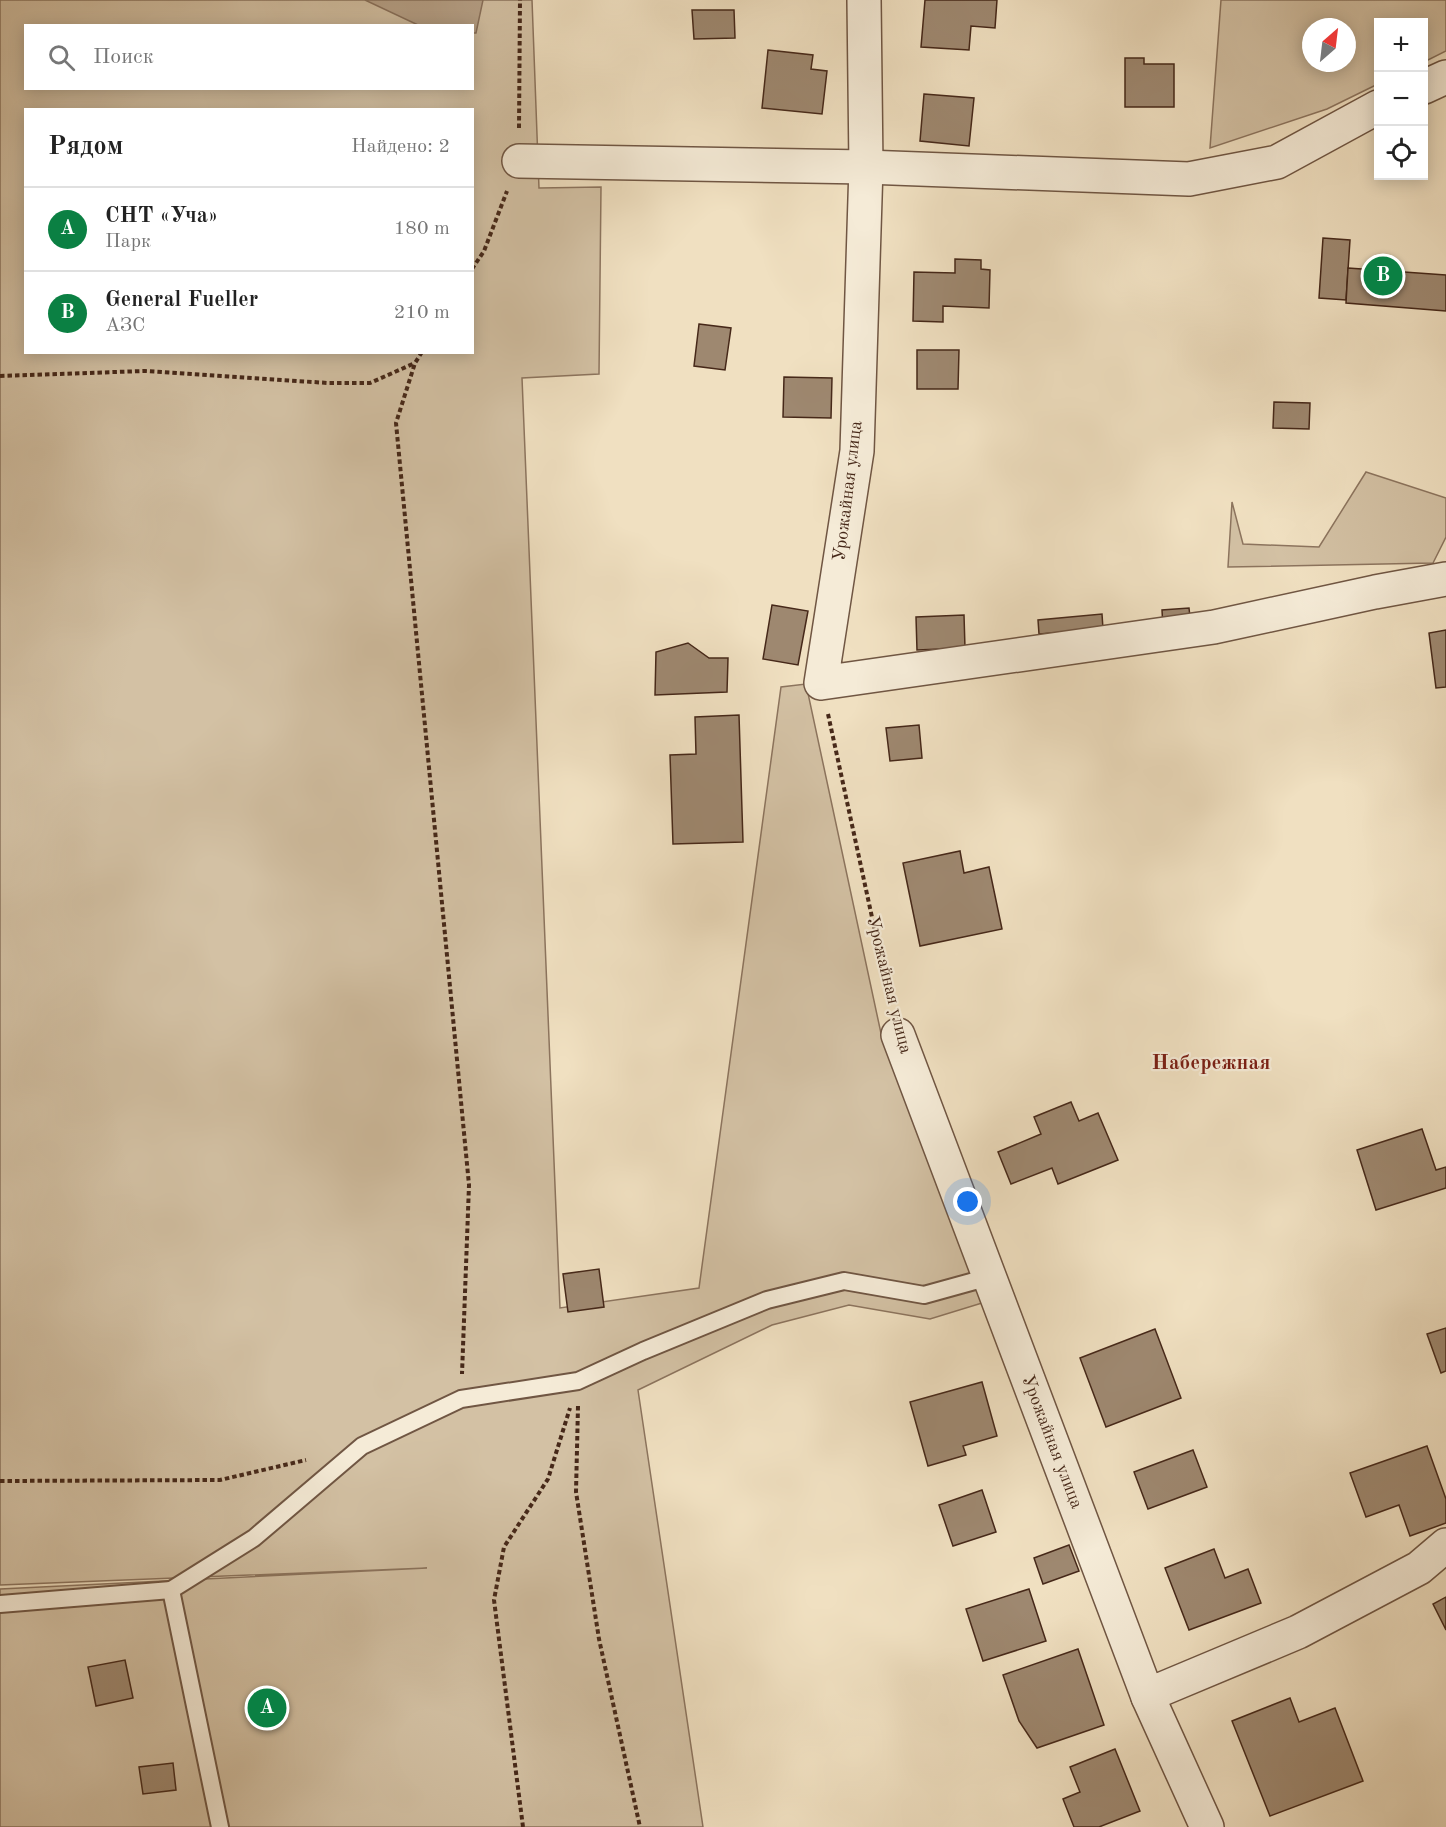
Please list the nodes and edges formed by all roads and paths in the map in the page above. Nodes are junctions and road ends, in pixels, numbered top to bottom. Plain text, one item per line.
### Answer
1 (520, 0) edge
2 (864, 0) edge
3 (1446, 77) edge
4 (1428, 85) edge
5 (1374, 109) edge
6 (519, 161) junction
7 (866, 166) junction
8 (474, 266) edge
9 (421, 354) edge
10 (415, 363) junction
11 (0, 376) edge
12 (1446, 579) edge
13 (821, 683) junction
14 (898, 1035) joint
15 (989, 1277) junction
16 (578, 1381) junction
17 (461, 1399) junction
18 (307, 1459) dead end
19 (0, 1481) edge
20 (1446, 1545) edge
21 (171, 1590) junction
22 (0, 1604) edge
23 (1148, 1697) junction
24 (220, 1827) edge
25 (523, 1827) edge
26 (640, 1827) edge
27 (1206, 1827) edge

1 - 6 path
2 - 7 street, Урожайная улица
3 - 4 street
5 - 7 street
6 - 7 street
6 - 8 path
7 - 13 street, Урожайная улица
9 - 10 path
10 - 11 path
10 - 17 path
12 - 13 street
13 - 14 path, Урожайная улица
14 - 15 street, Урожайная улица
15 - 16 lane
15 - 23 street, Урожайная улица
16 - 17 lane
16 - 25 path
16 - 26 path
17 - 21 lane
18 - 19 path
20 - 23 street
21 - 22 lane
21 - 24 lane
23 - 27 street, Урожайная улица

